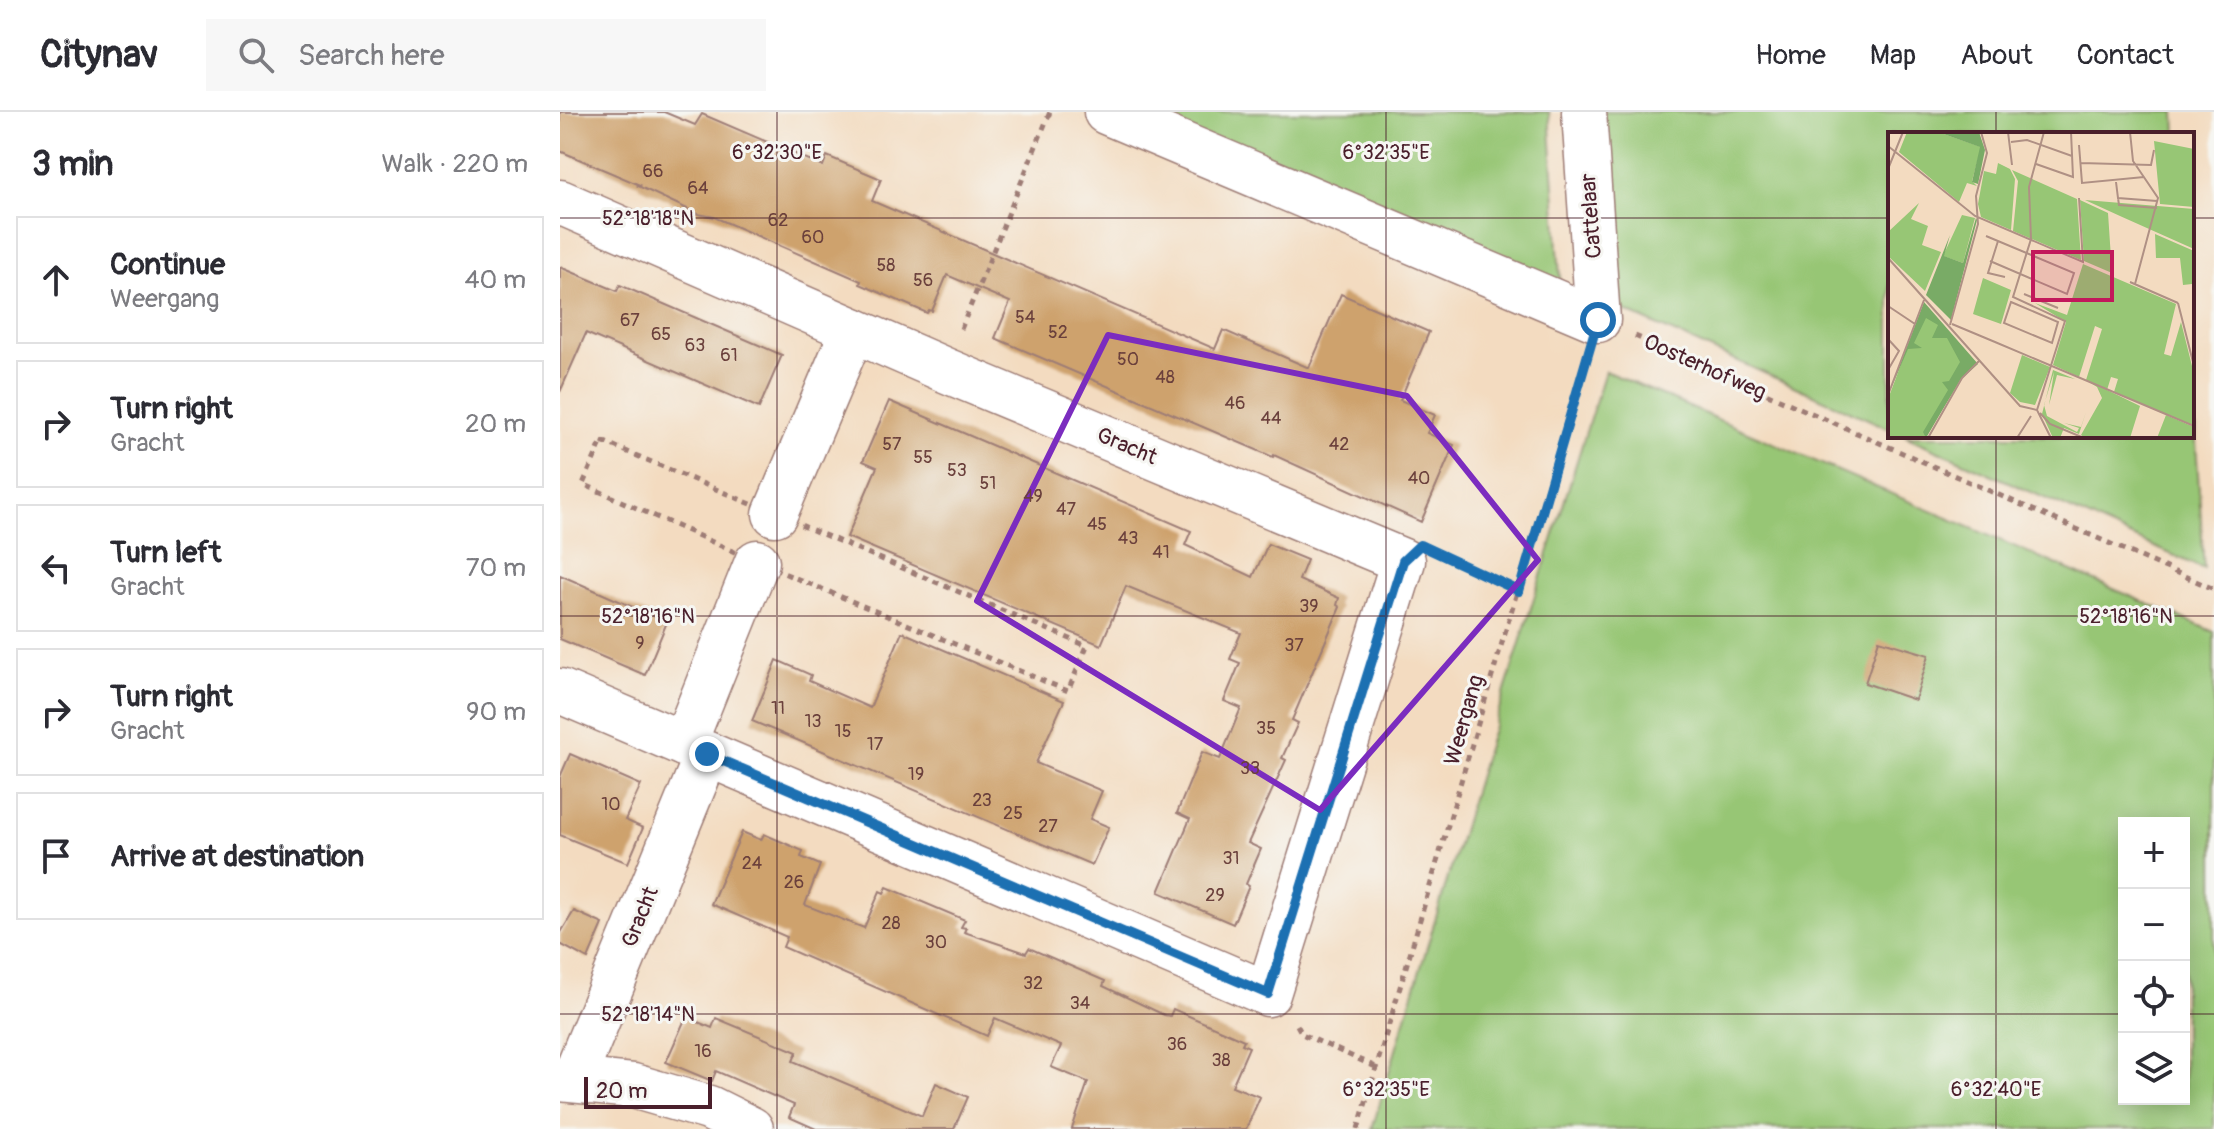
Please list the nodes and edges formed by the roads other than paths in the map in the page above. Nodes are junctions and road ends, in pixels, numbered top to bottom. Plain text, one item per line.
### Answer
1 (1106, 112) edge
2 (1584, 112) edge
3 (560, 202) edge
4 (853, 330) junction
5 (775, 514) dead end
6 (757, 562) road end
7 (560, 691) edge
8 (696, 749) junction
9 (566, 1080) edge
10 (751, 1129) edge

1 - 2 street, Cattelaar
3 - 4 street, Gracht
4 - 5 street
4 - 8 street, Gracht
6 - 8 street, Gracht
7 - 8 street
8 - 9 street, Gracht
9 - 10 street, Gracht

